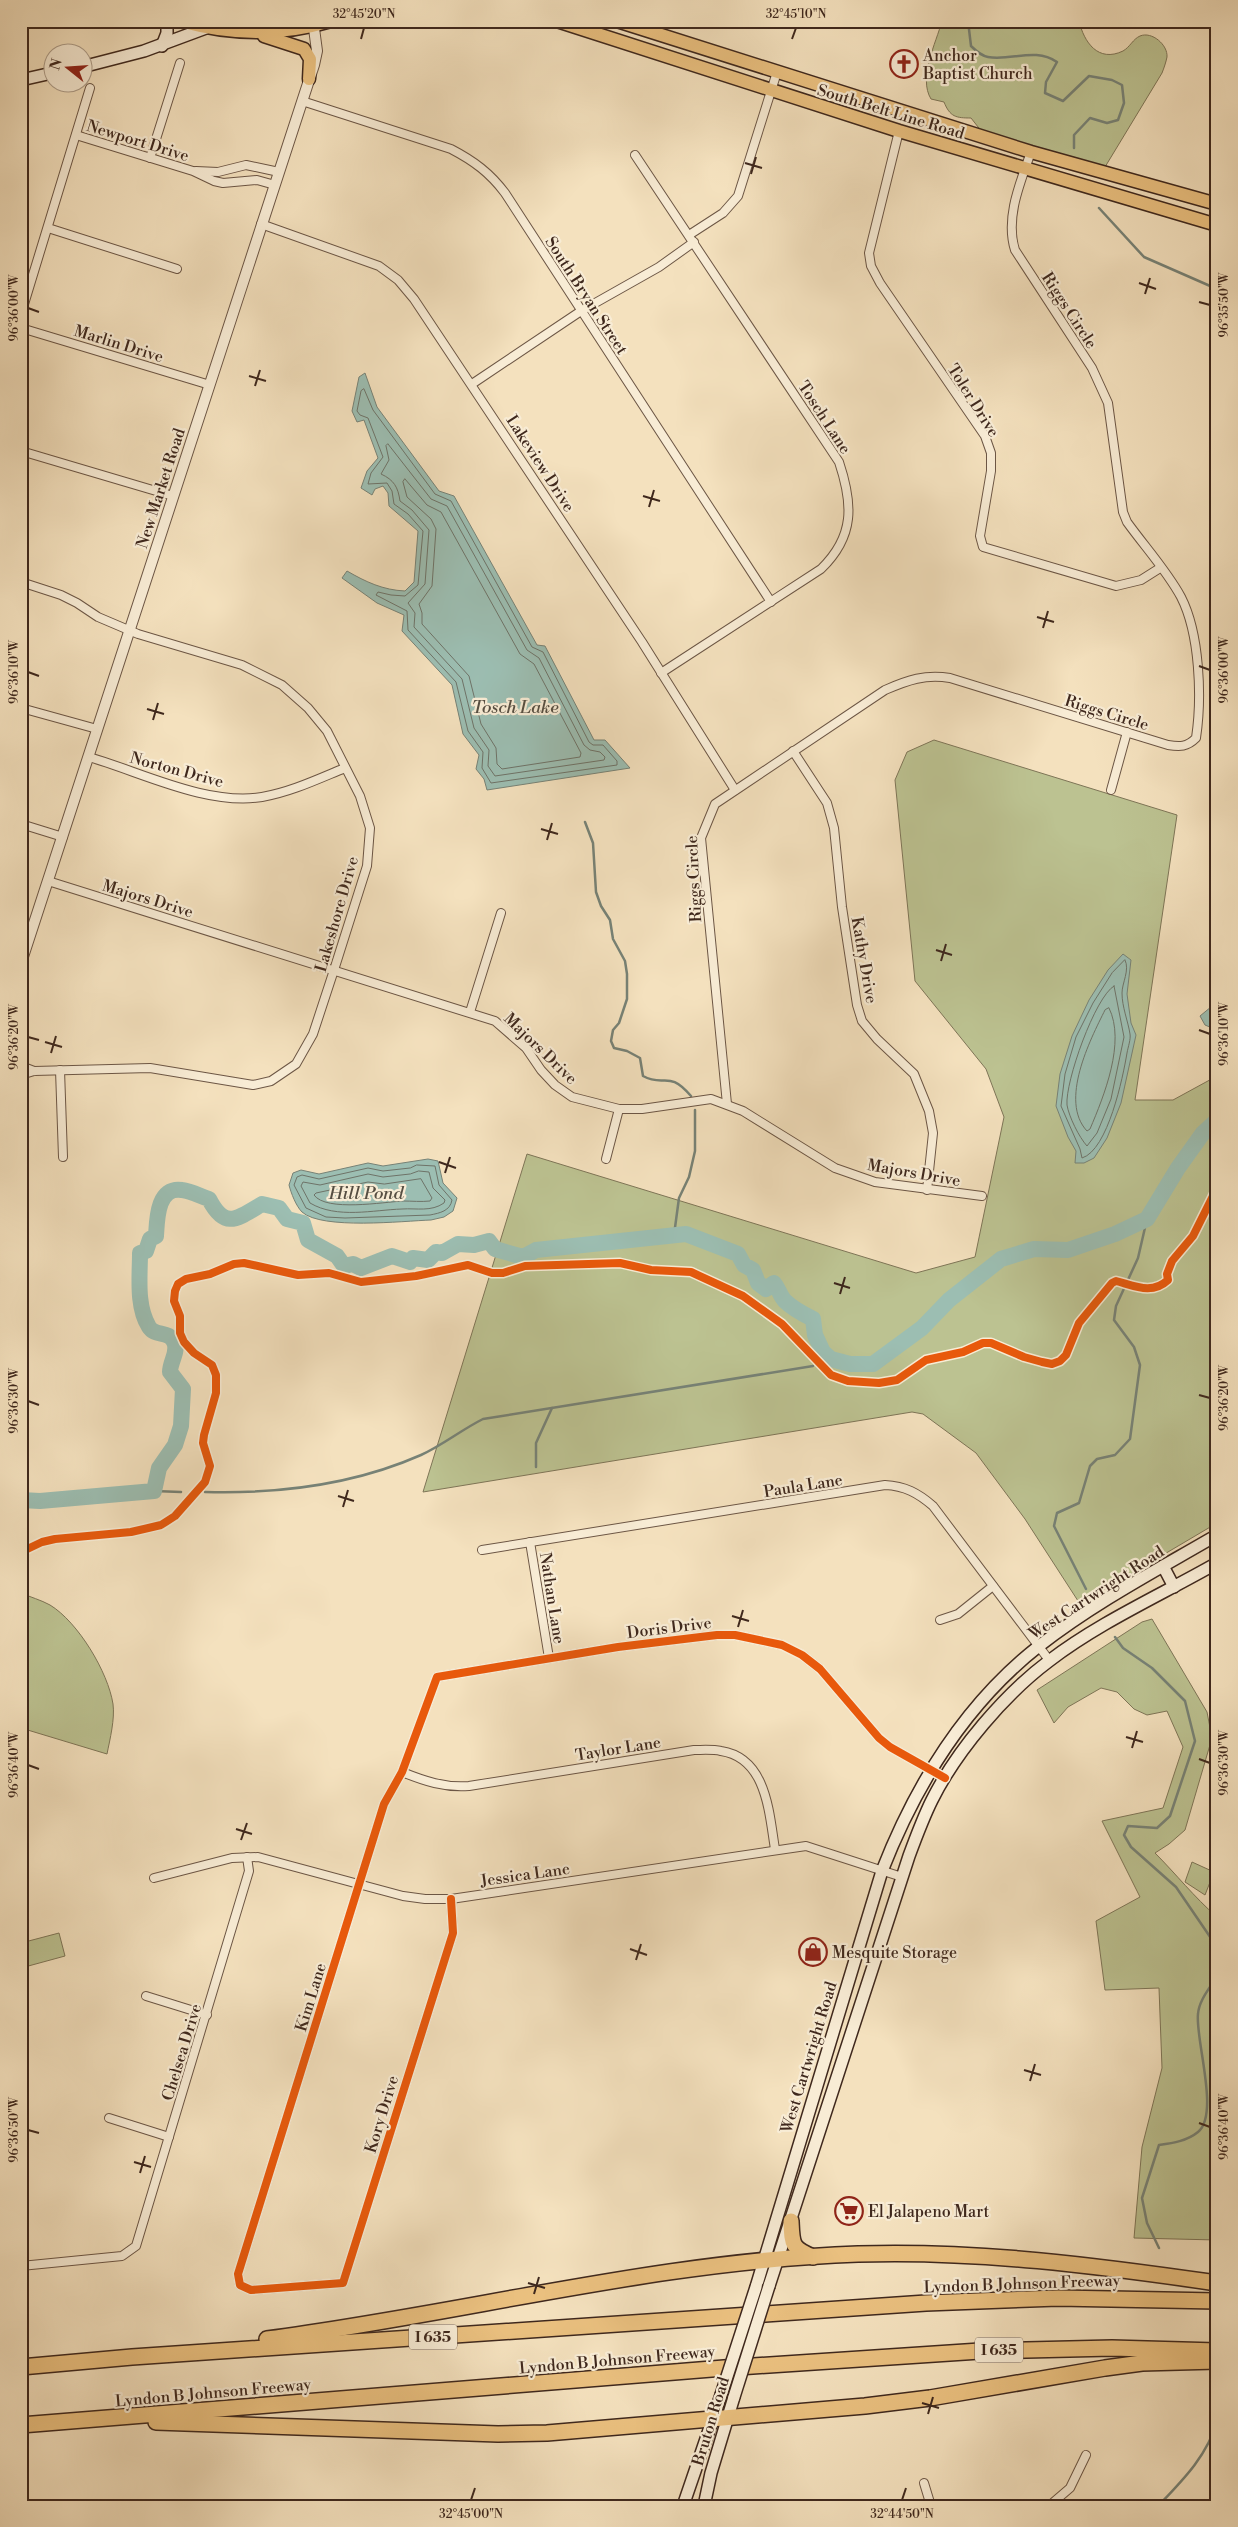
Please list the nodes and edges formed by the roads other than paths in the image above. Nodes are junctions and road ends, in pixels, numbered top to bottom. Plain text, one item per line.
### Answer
1 (167, 21) edge
2 (180, 21) edge
3 (331, 21) edge
4 (557, 21) edge
5 (617, 21) edge
6 (313, 24) edge
7 (209, 25) edge
8 (580, 25) edge
9 (642, 29) junction
10 (252, 33) junction
11 (162, 46) junction
12 (637, 47) junction
13 (180, 63) dead end
14 (92, 64) edge
15 (778, 72) junction
16 (42, 75) edge
17 (309, 79) junction
18 (21, 80) edge
19 (772, 91) junction
20 (89, 92) edge
21 (866, 100) junction
22 (302, 101) junction
23 (859, 119) junction
24 (899, 131) junction
25 (76, 135) junction
26 (1031, 152) junction
27 (635, 155) dead end
28 (150, 158) junction
29 (1025, 168) junction
30 (193, 171) junction
31 (279, 172) junction
32 (275, 185) junction
33 (1168, 190) junction
34 (1217, 204) edge
35 (1162, 210) junction
36 (262, 224) junction
37 (1217, 225) edge
38 (48, 228) junction
39 (692, 238) junction
40 (177, 269) dead end
41 (581, 311) junction
42 (21, 314) edge
43 (21, 328) edge
44 (472, 384) junction
45 (210, 385) junction
46 (21, 451) edge
47 (173, 496) junction
48 (1160, 568) junction
49 (21, 582) edge
50 (772, 602) junction
51 (130, 629) junction
52 (661, 673) junction
53 (21, 708) edge
54 (97, 729) junction
55 (1127, 732) junction
56 (793, 751) junction
57 (88, 757) junction
58 (345, 768) junction
59 (735, 790) junction
60 (1112, 790) dead end
61 (21, 824) edge
62 (63, 837) junction
63 (48, 881) junction
64 (501, 913) dead end
65 (21, 963) edge
66 (334, 970) junction
67 (470, 1012) junction
68 (21, 1066) edge
69 (60, 1070) junction
70 (34, 1071) junction
71 (21, 1074) edge
72 (727, 1104) junction
73 (619, 1109) junction
74 (64, 1157) dead end
75 (606, 1159) dead end
76 (927, 1190) junction
77 (982, 1196) dead end
78 (1217, 1535) edge
79 (530, 1542) junction
80 (482, 1550) dead end
81 (1217, 1563) edge
82 (1163, 1566) junction
83 (993, 1586) junction
84 (1174, 1587) junction
85 (940, 1620) dead end
86 (1038, 1647) junction
87 (550, 1658) junction
88 (1049, 1660) junction
89 (437, 1677) joint
90 (930, 1769) junction
91 (402, 1772) junction
92 (945, 1778) junction
93 (774, 1849) junction
94 (247, 1857) junction
95 (882, 1870) junction
96 (902, 1877) junction
97 (154, 1878) dead end
98 (360, 1883) junction
99 (451, 1899) junction
100 (146, 1996) dead end
101 (207, 2015) junction
102 (808, 2108) junction
103 (827, 2113) junction
104 (110, 2118) dead end
105 (169, 2137) junction
106 (789, 2176) junction
107 (805, 2181) junction
108 (790, 2221) junction
109 (814, 2257) junction
110 (771, 2260) junction
111 (21, 2266) edge
112 (1217, 2283) edge
113 (286, 2287) joint
114 (1217, 2301) edge
115 (1217, 2351) edge
116 (132, 2357) junction
117 (1217, 2361) edge
118 (21, 2367) edge
119 (720, 2419) junction
120 (100, 2420) junction
121 (21, 2425) edge
122 (1086, 2455) dead end
123 (924, 2483) dead end
124 (682, 2506) edge
125 (704, 2506) edge
126 (931, 2506) edge
127 (1049, 2506) edge

1 - 11 main road
2 - 7 main road
3 - 6 main road
4 - 8 main road, South Belt Line Road
5 - 9 main road, South Belt Line Road
6 - 10 main road
6 - 17 street, New Market Road
7 - 10 main road
7 - 11 main road
8 - 12 main road, South Belt Line Road
9 - 12 main road
9 - 15 main road, South Belt Line Road
10 - 17 main road
11 - 14 main road
12 - 19 main road, South Belt Line Road
13 - 28 street
15 - 19 street
15 - 21 main road, South Belt Line Road
16 - 18 main road
17 - 22 street, New Market Road
19 - 23 main road, South Belt Line Road
19 - 39 street
20 - 25 street
21 - 23 main road
21 - 26 main road, South Belt Line Road
22 - 31 street, New Market Road
22 - 41 street, South Bryan Street
23 - 24 main road, South Belt Line Road
24 - 29 main road, South Belt Line Road
24 - 48 street, Toler Drive
25 - 28 street, Newport Drive
25 - 38 street
26 - 29 street, Riggs Circle
26 - 33 main road, South Belt Line Road
27 - 39 street, Tosch Lane
28 - 30 street, Newport Drive
29 - 35 main road, South Belt Line Road
29 - 48 street, Riggs Circle
30 - 31 street, Newport Drive
30 - 32 street, Newport Drive
31 - 32 street, New Market Road
32 - 36 street, New Market Road
33 - 34 main road, South Belt Line Road
33 - 35 main road
35 - 37 main road, South Belt Line Road
36 - 44 street, Lakeview Drive
36 - 45 street, New Market Road
38 - 40 street
38 - 42 street
39 - 41 street
39 - 50 street, Tosch Lane
41 - 44 street
41 - 50 street, South Bryan Street
43 - 45 street, Marlin Drive
44 - 52 street, Lakeview Drive
45 - 47 street, New Market Road
46 - 47 street
47 - 51 street, New Market Road
48 - 55 street, Riggs Circle
49 - 51 street, Lakeshore Drive
50 - 52 street, Tosch Lane
51 - 54 street, New Market Road
51 - 58 street, Lakeshore Drive
52 - 59 street, Lakeview Drive
53 - 54 street
54 - 57 street, New Market Road
55 - 56 street, Riggs Circle
55 - 60 street
56 - 59 street, Riggs Circle
56 - 76 street, Kathy Drive
57 - 58 street, Norton Drive
57 - 62 street, New Market Road
58 - 66 street, Lakeshore Drive
59 - 72 street, Riggs Circle
61 - 62 street
62 - 63 street, New Market Road
63 - 65 street, New Market Road
63 - 66 street, Majors Drive
64 - 67 street
66 - 67 street, Majors Drive
66 - 69 street, Lakeshore Drive
67 - 73 street, Majors Drive
68 - 70 street, Lakeshore Drive
69 - 70 street, Lakeshore Drive
69 - 74 street
70 - 71 street, Lakeshore Drive
72 - 73 street, Majors Drive
72 - 76 street, Majors Drive
73 - 75 street
76 - 77 street, Majors Drive
78 - 82 main road, West Cartwright Road
79 - 80 street, Paula Lane
79 - 83 street, Paula Lane
79 - 87 street, Nathan Lane
81 - 84 main road, West Cartwright Road
82 - 84 main road
82 - 86 main road, West Cartwright Road
83 - 85 street
83 - 86 street, Paula Lane
84 - 88 main road, West Cartwright Road
86 - 88 street, Paula Lane
86 - 90 main road, West Cartwright Road
87 - 89 street, Doris Drive
87 - 90 street, Doris Drive
88 - 92 main road, West Cartwright Road
89 - 91 street, Kim Lane
90 - 92 street, Doris Drive
90 - 95 main road, West Cartwright Road
91 - 93 street, Taylor Lane
91 - 98 street, Kim Lane
92 - 96 main road, West Cartwright Road
93 - 95 street, Jessica Lane
93 - 99 street, Jessica Lane
94 - 97 street, Jessica Lane
94 - 98 street, Jessica Lane
94 - 101 street, Chelsea Drive
95 - 96 street, Jessica Lane
95 - 102 main road, West Cartwright Road
96 - 103 main road, West Cartwright Road
98 - 99 street, Jessica Lane
98 - 113 street, Kim Lane
99 - 113 street, Kory Drive
100 - 101 street
101 - 105 street, Chelsea Drive
102 - 103 main road
102 - 106 main road, West Cartwright Road
103 - 107 main road, West Cartwright Road
104 - 105 street
105 - 111 street, Chelsea Drive
106 - 107 main road
106 - 110 main road, West Cartwright Road
107 - 108 main road, West Cartwright Road
108 - 109 highway
108 - 110 main road, West Cartwright Road
109 - 110 highway
109 - 112 highway
110 - 116 highway
110 - 119 main road, Bruton Road, bridge
110 - 119 main road, Bruton Road, bridge
114 - 116 highway, Lyndon B Johnson Freeway / I 635
115 - 120 highway, Lyndon B Johnson Freeway / I 635
116 - 118 highway, Lyndon B Johnson Freeway / I 635
117 - 119 highway
119 - 120 highway
119 - 124 main road, Bruton Road
119 - 125 main road, Bruton Road
120 - 121 highway, Lyndon B Johnson Freeway / I 635
122 - 127 street
123 - 126 street

